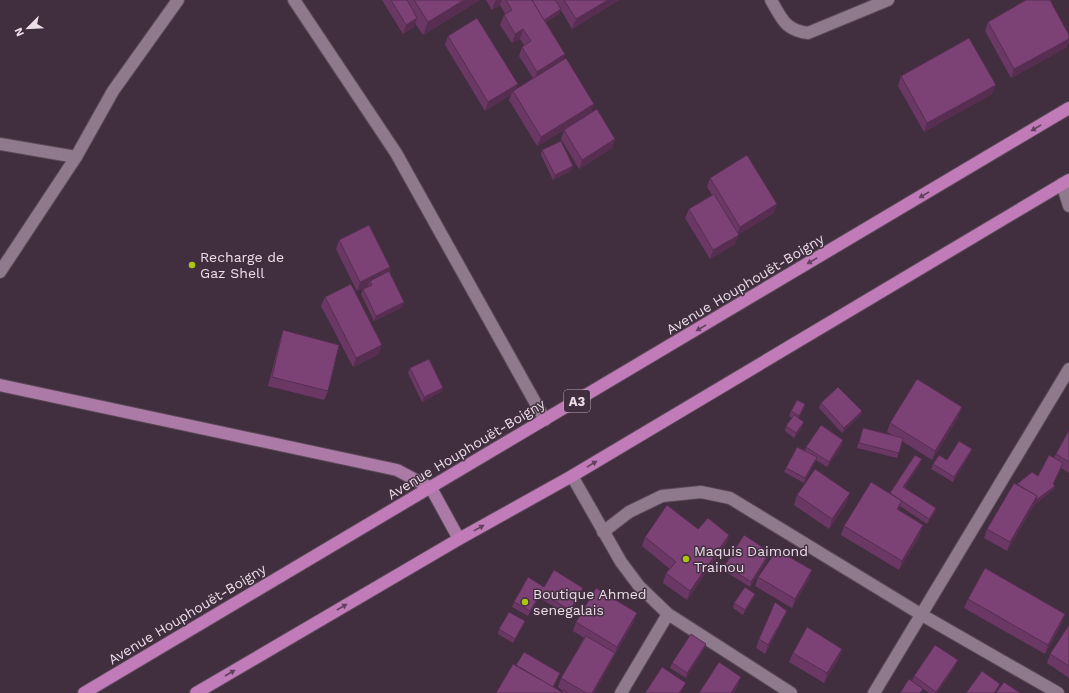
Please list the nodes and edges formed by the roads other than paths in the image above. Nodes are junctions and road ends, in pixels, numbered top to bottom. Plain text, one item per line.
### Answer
1 (178, 0) edge
2 (294, 0) edge
3 (771, 0) edge
4 (888, 0) edge
5 (1069, 108) edge
6 (0, 144) edge
7 (76, 157) junction
8 (1065, 182) edge
9 (1069, 206) edge
10 (0, 272) edge
11 (1069, 369) edge
12 (0, 385) edge
13 (545, 420) junction
14 (572, 476) junction
15 (431, 488) junction
16 (603, 532) junction
17 (459, 539) junction
18 (668, 614) junction
19 (922, 615) junction
20 (84, 693) edge
21 (196, 693) edge
22 (621, 693) edge
23 (791, 693) edge
24 (874, 693) edge
25 (1058, 693) edge

1 - 7 street
2 - 13 street
3 - 4 street
5 -> 13 highway, Avenue Houphouët-Boigny / A3
6 - 7 street
7 - 10 street
8 - 9 street
14 -> 8 highway
11 - 19 street
12 - 15 main road
13 - 15 highway, Avenue Houphouët-Boigny / A3
14 - 16 street
17 -> 14 highway
15 - 17 main road
15 - 20 highway, Avenue Houphouët-Boigny / A3
16 - 18 street
16 - 19 street
21 -> 17 highway
18 - 22 street
18 - 23 street
19 - 24 street
19 - 25 street

